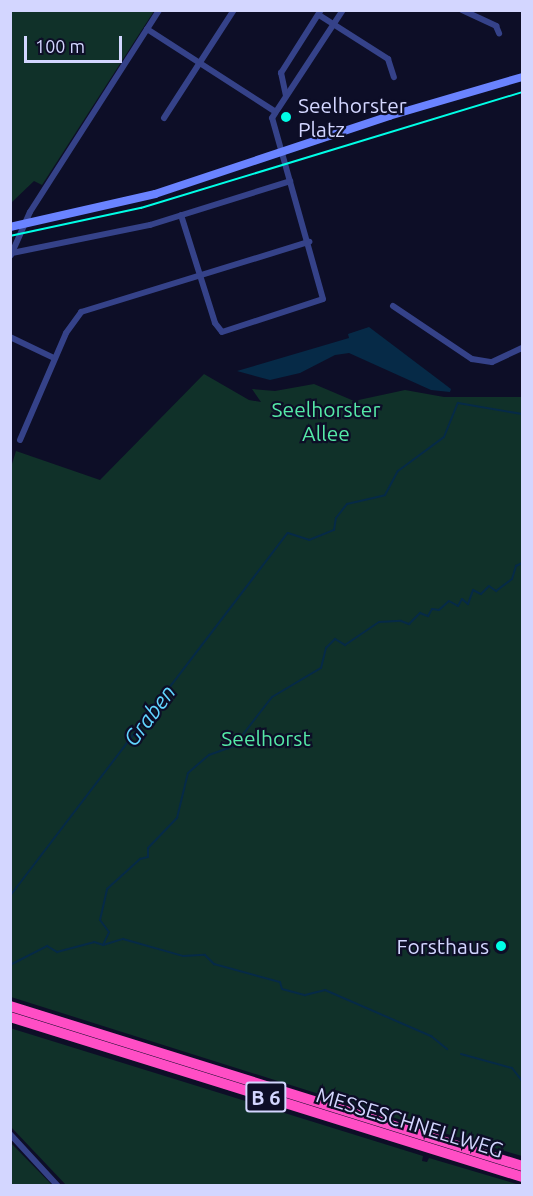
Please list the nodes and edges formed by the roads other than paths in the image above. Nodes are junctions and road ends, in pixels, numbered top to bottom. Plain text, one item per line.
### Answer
1 (159, 10) edge
2 (234, 10) edge
3 (342, 10) edge
4 (462, 10) edge
5 (320, 13) edge
6 (334, 24) junction
7 (147, 29) junction
8 (500, 33) dead end
9 (200, 64) junction
10 (394, 77) dead end
11 (522, 77) edge
12 (286, 96) junction
13 (276, 112) junction
14 (164, 118) dead end
15 (282, 151) junction
16 (290, 181) junction
17 (181, 215) junction
18 (23, 225) junction
19 (10, 227) edge
20 (309, 242) junction
21 (11, 254) edge
22 (200, 275) junction
23 (393, 306) dead end
24 (10, 337) edge
25 (522, 348) edge
26 (54, 358) junction
27 (20, 440) dead end
28 (10, 1006) edge
29 (10, 1017) edge
30 (10, 1134) edge
31 (522, 1166) edge
32 (522, 1177) edge
33 (58, 1185) edge

1 - 7 street
2 - 9 street
3 - 6 street
4 - 8 street
5 - 6 street
5 - 12 street
6 - 10 street
6 - 12 street
7 - 9 street
7 - 18 street
9 - 13 street
9 - 14 street
11 - 15 main road
12 - 13 street
13 - 15 street
15 - 16 street
15 - 18 main road
16 - 17 street
16 - 20 street
17 - 21 street
17 - 22 street
18 - 19 main road
18 - 21 street
20 - 22 street
20 - 22 street
22 - 26 street
23 - 25 street
24 - 26 street
26 - 27 street
28 - 31 highway, MESSESCHNELLWEG / B 6
29 - 32 highway, MESSESCHNELLWEG / B 6
30 - 33 street

